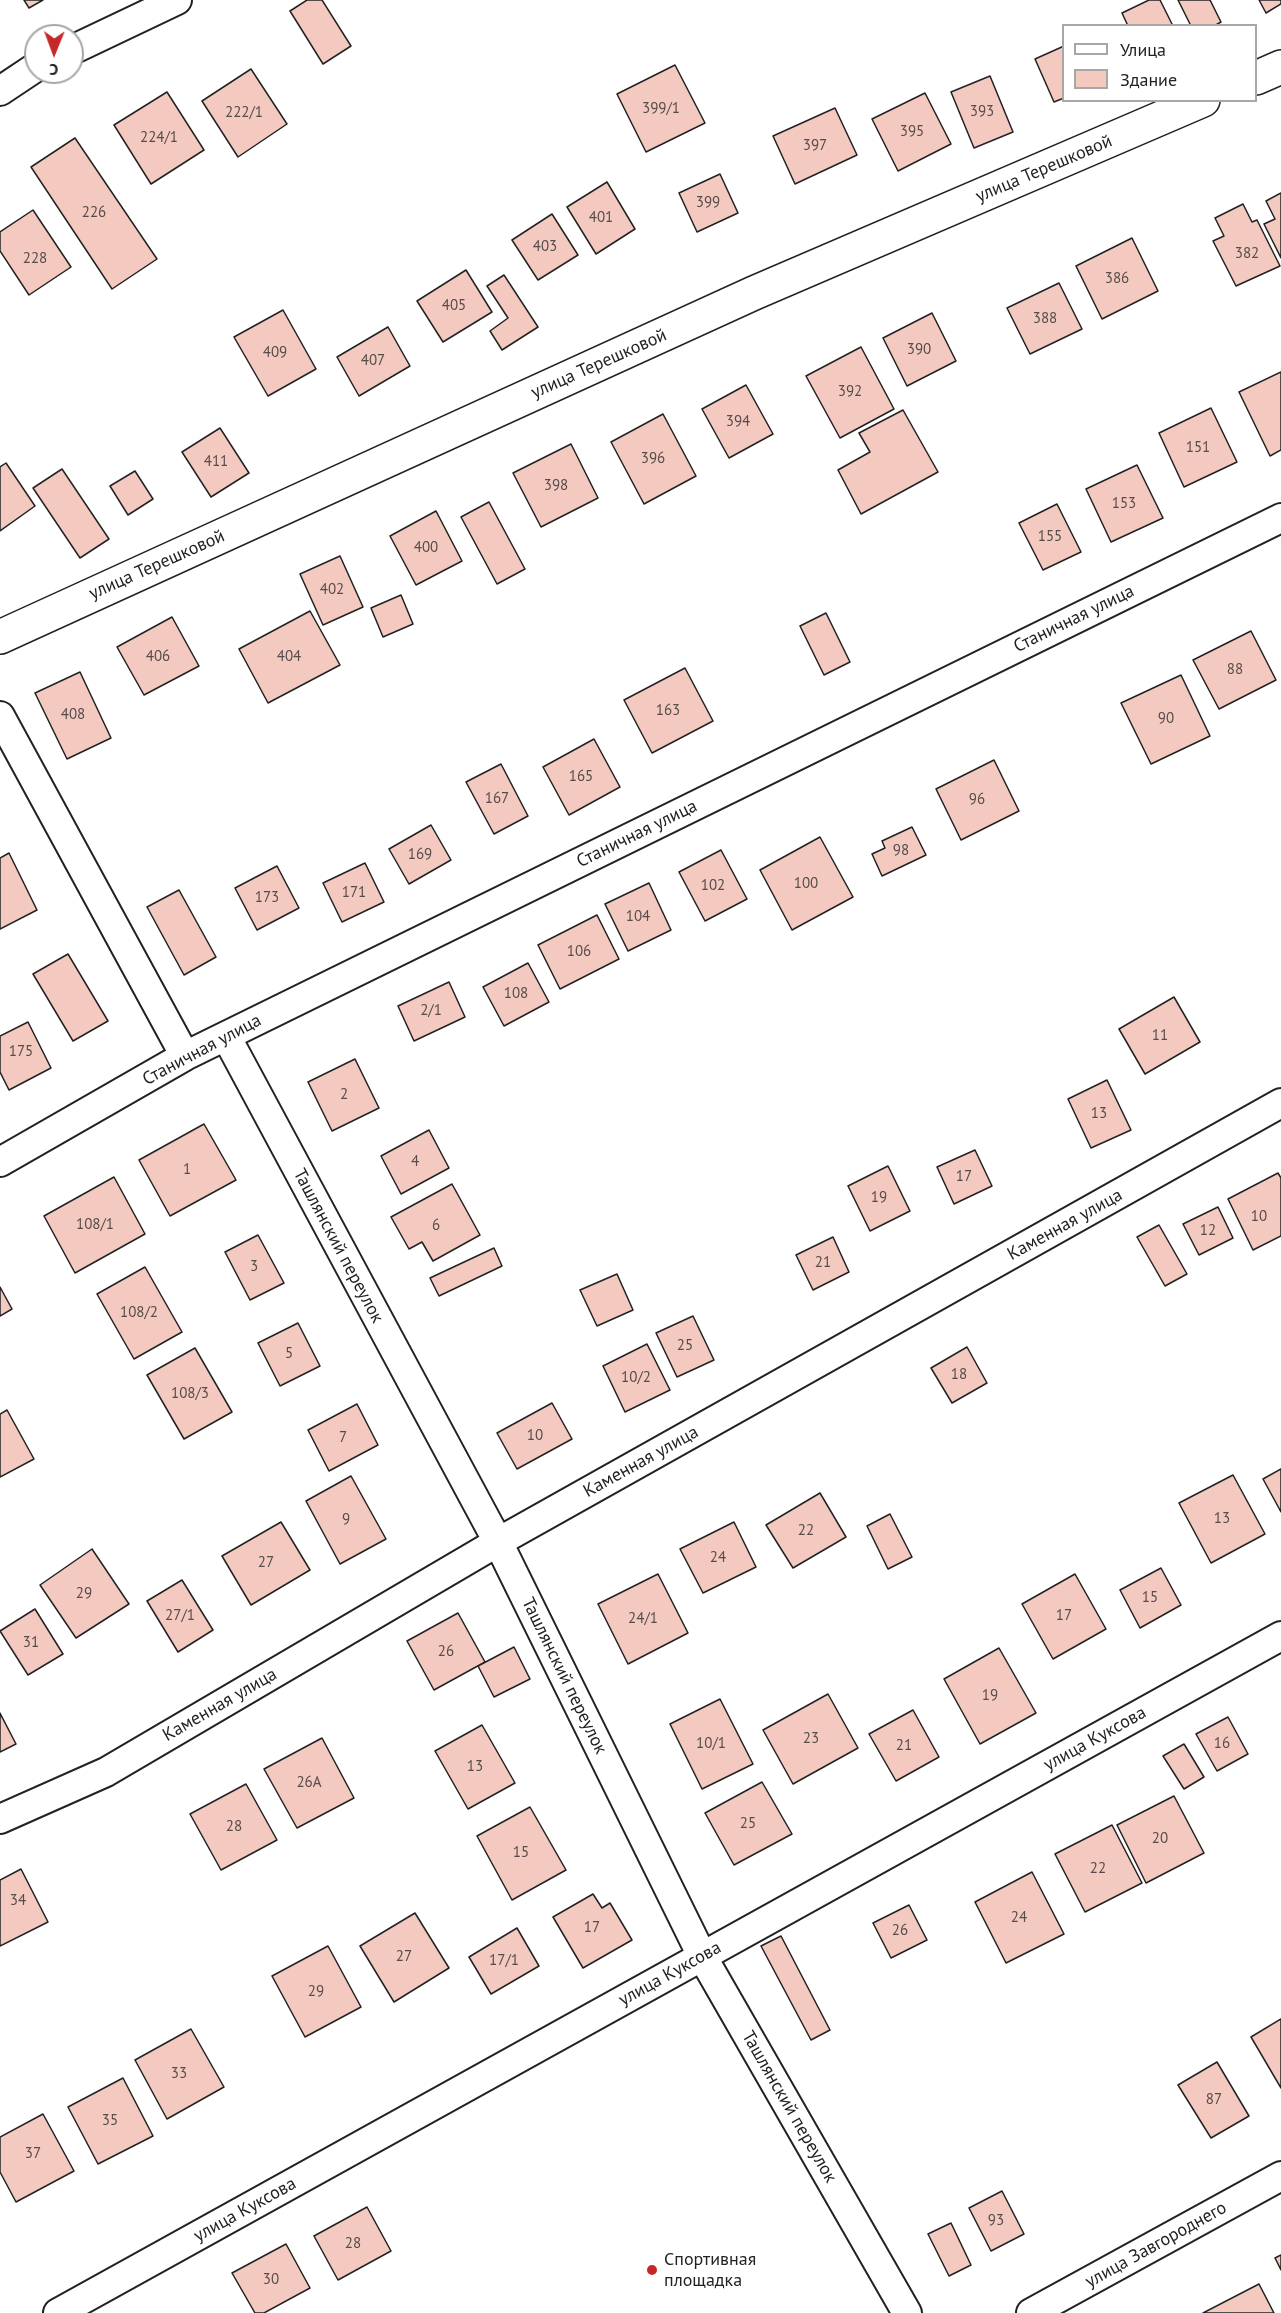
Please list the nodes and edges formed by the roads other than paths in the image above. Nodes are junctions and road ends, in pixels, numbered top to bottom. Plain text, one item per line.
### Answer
1 (177, 0) edge
2 (84, 44) edge
3 (1281, 67) edge
4 (24, 75) edge
5 (1257, 78) edge
6 (0, 91) edge
7 (1198, 102) edge
8 (1281, 518) edge
9 (0, 637) edge
10 (0, 716) edge
11 (226, 1036) junction
12 (185, 1056) junction
13 (1281, 1103) edge
14 (0, 1162) edge
15 (498, 1542) junction
16 (1281, 1636) edge
17 (0, 1820) edge
18 (702, 1956) junction
19 (1281, 2176) edge
20 (58, 2313) edge
21 (907, 2313) edge
22 (1031, 2313) edge

1 - 2 street
3 - 5 street
4 - 6 street
7 - 9 street, улица Терешковой
8 - 11 street, Станичная улица
10 - 12 street
11 - 12 street, Станичная улица
11 - 15 street, Ташлянский переулок
12 - 14 street, Станичная улица
13 - 15 street, Каменная улица
15 - 17 street, Каменная улица
15 - 18 street, Ташлянский переулок
16 - 18 street, улица Куксова
18 - 20 street, улица Куксова
18 - 21 street, Ташлянский переулок
19 - 22 street, улица Завгороднего

